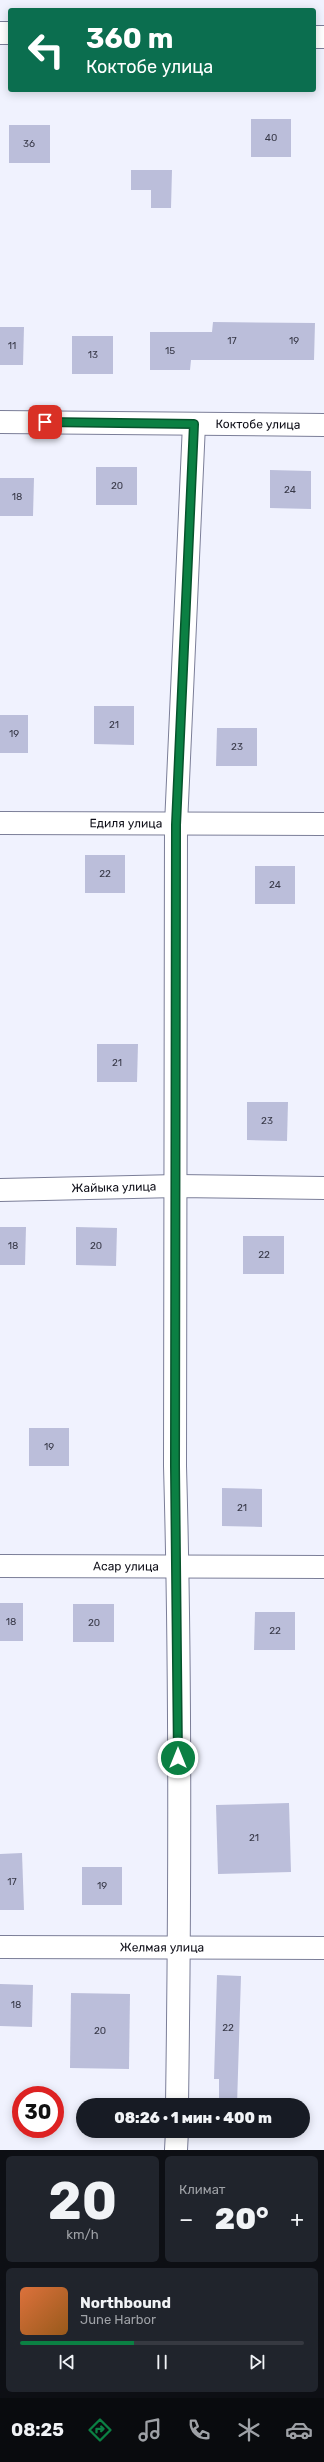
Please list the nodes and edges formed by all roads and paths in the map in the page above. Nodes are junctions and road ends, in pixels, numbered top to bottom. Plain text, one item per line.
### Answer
1 (0, 422) edge
2 (194, 424) junction
3 (324, 425) edge
4 (0, 823) edge
5 (324, 824) edge
6 (176, 825) junction
7 (177, 1186) junction
8 (324, 1188) edge
9 (0, 1190) edge
10 (0, 1566) edge
11 (178, 1568) junction
12 (324, 1568) edge
13 (0, 1947) edge
14 (179, 1948) junction
15 (324, 1948) edge
16 (177, 2098) edge
17 (177, 2138) edge
18 (176, 2150) edge

1 - 2 street, Коктобе улица
2 - 3 street, Коктобе улица
2 - 6 street
4 - 6 street, Едиля улица
5 - 6 street, Едиля улица
6 - 7 street
7 - 8 street, Жайыка улица
7 - 9 street, Жайыка улица
7 - 11 street
10 - 11 street, Асар улица
11 - 12 street, Асар улица
11 - 14 street
13 - 14 street, Желмая улица
14 - 15 street, Желмая улица
14 - 16 street
17 - 18 street

